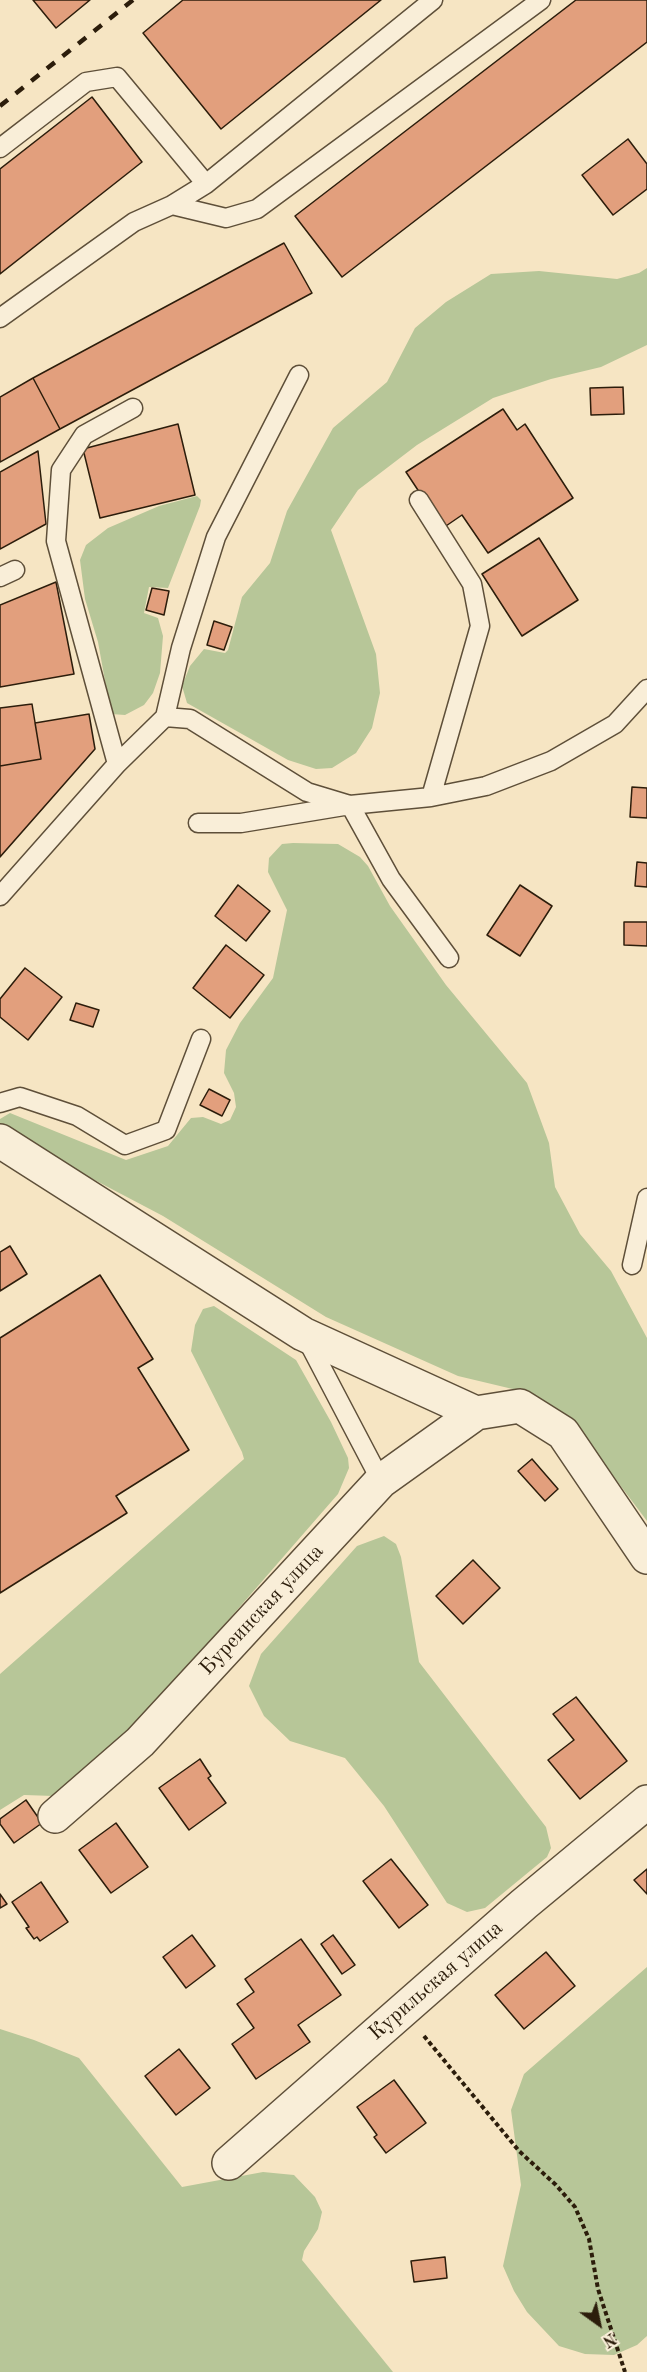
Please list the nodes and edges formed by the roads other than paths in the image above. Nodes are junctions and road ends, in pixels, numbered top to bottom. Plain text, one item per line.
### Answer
1 (433, 0) edge
2 (541, 0) edge
3 (0, 148) edge
4 (206, 184) junction
5 (172, 205) junction
6 (0, 318) edge
7 (299, 375) dead end
8 (133, 408) dead end
9 (419, 500) dead end
10 (647, 689) edge
11 (165, 717) junction
12 (117, 764) junction
13 (431, 797) junction
14 (350, 805) junction
15 (198, 824) dead end
16 (0, 896) edge
17 (449, 958) dead end
18 (201, 1039) dead end
19 (0, 1102) edge
20 (0, 1141) edge
21 (647, 1198) edge
22 (632, 1265) dead end
23 (303, 1334) junction
24 (476, 1413) junction
25 (381, 1481) junction
26 (647, 1557) edge
27 (647, 1802) edge
28 (55, 1816) dead end
29 (229, 2163) dead end

1 - 4 lane
2 - 5 lane
3 - 4 lane
4 - 5 lane
5 - 6 lane
7 - 11 lane
8 - 12 lane
9 - 13 lane
10 - 13 lane
11 - 12 lane
11 - 14 lane
12 - 16 lane
13 - 14 lane
14 - 15 lane
14 - 17 lane
18 - 19 lane
20 - 23 street
21 - 22 lane
23 - 24 street
23 - 25 lane
24 - 25 street, Буреинская улица
24 - 26 street
25 - 28 street, Буреинская улица
27 - 29 street, Курильская улица

